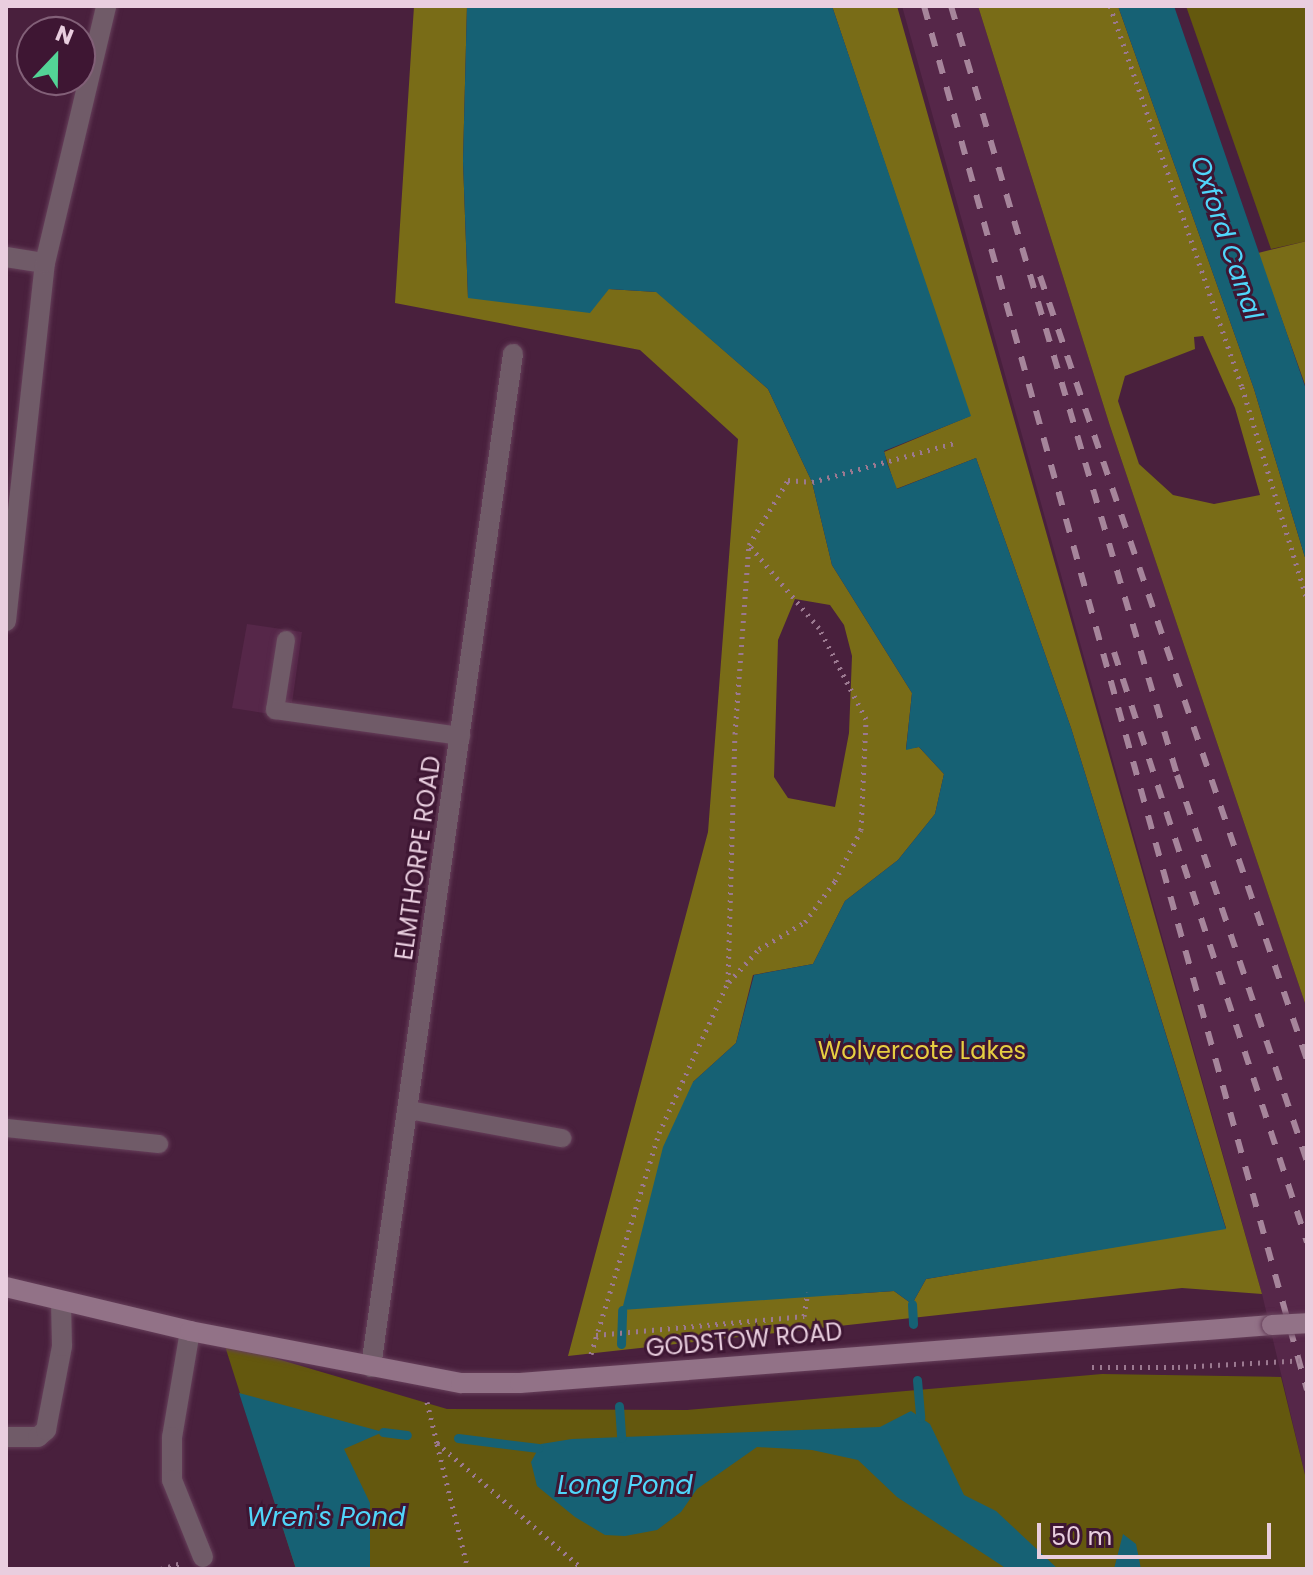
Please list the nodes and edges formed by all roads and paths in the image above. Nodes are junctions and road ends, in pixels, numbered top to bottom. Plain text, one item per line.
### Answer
1 (106, 6) edge
2 (1110, 6) edge
3 (6, 257) edge
4 (45, 263) junction
5 (513, 354) dead end
6 (958, 442) dead end
7 (749, 545) junction
8 (1307, 600) edge
9 (6, 621) edge
10 (286, 640) dead end
11 (461, 736) junction
12 (728, 982) junction
13 (409, 1110) junction
14 (6, 1128) edge
15 (562, 1138) dead end
16 (159, 1144) dead end
17 (6, 1287) edge
18 (808, 1292) dead end
19 (61, 1301) junction
20 (1307, 1323) edge
21 (190, 1331) junction
22 (596, 1335) junction
23 (1307, 1360) edge
24 (371, 1367) junction
25 (1178, 1367) dead end
26 (425, 1378) junction
27 (583, 1379) junction
28 (6, 1437) edge
29 (437, 1443) junction
30 (203, 1557) dead end
31 (468, 1569) edge
32 (583, 1569) edge

1 - 4 street
2 - 8 path
3 - 4 street
4 - 9 street
5 - 11 street, ELMTHORPE ROAD
6 - 7 path
7 - 12 path
7 - 12 path
10 - 11 lane
11 - 13 street, ELMTHORPE ROAD
12 - 22 path
13 - 15 lane
13 - 24 street, ELMTHORPE ROAD
14 - 16 lane
17 - 19 street, GODSTOW ROAD
18 - 22 path
19 - 21 street, GODSTOW ROAD
19 - 28 street
20 - 27 street, GODSTOW ROAD, bridge
21 - 24 street, GODSTOW ROAD
21 - 30 street
22 - 27 path
23 - 25 path, bridge
24 - 26 street, GODSTOW ROAD
26 - 27 street, GODSTOW ROAD
26 - 29 path
29 - 31 path
29 - 32 path

